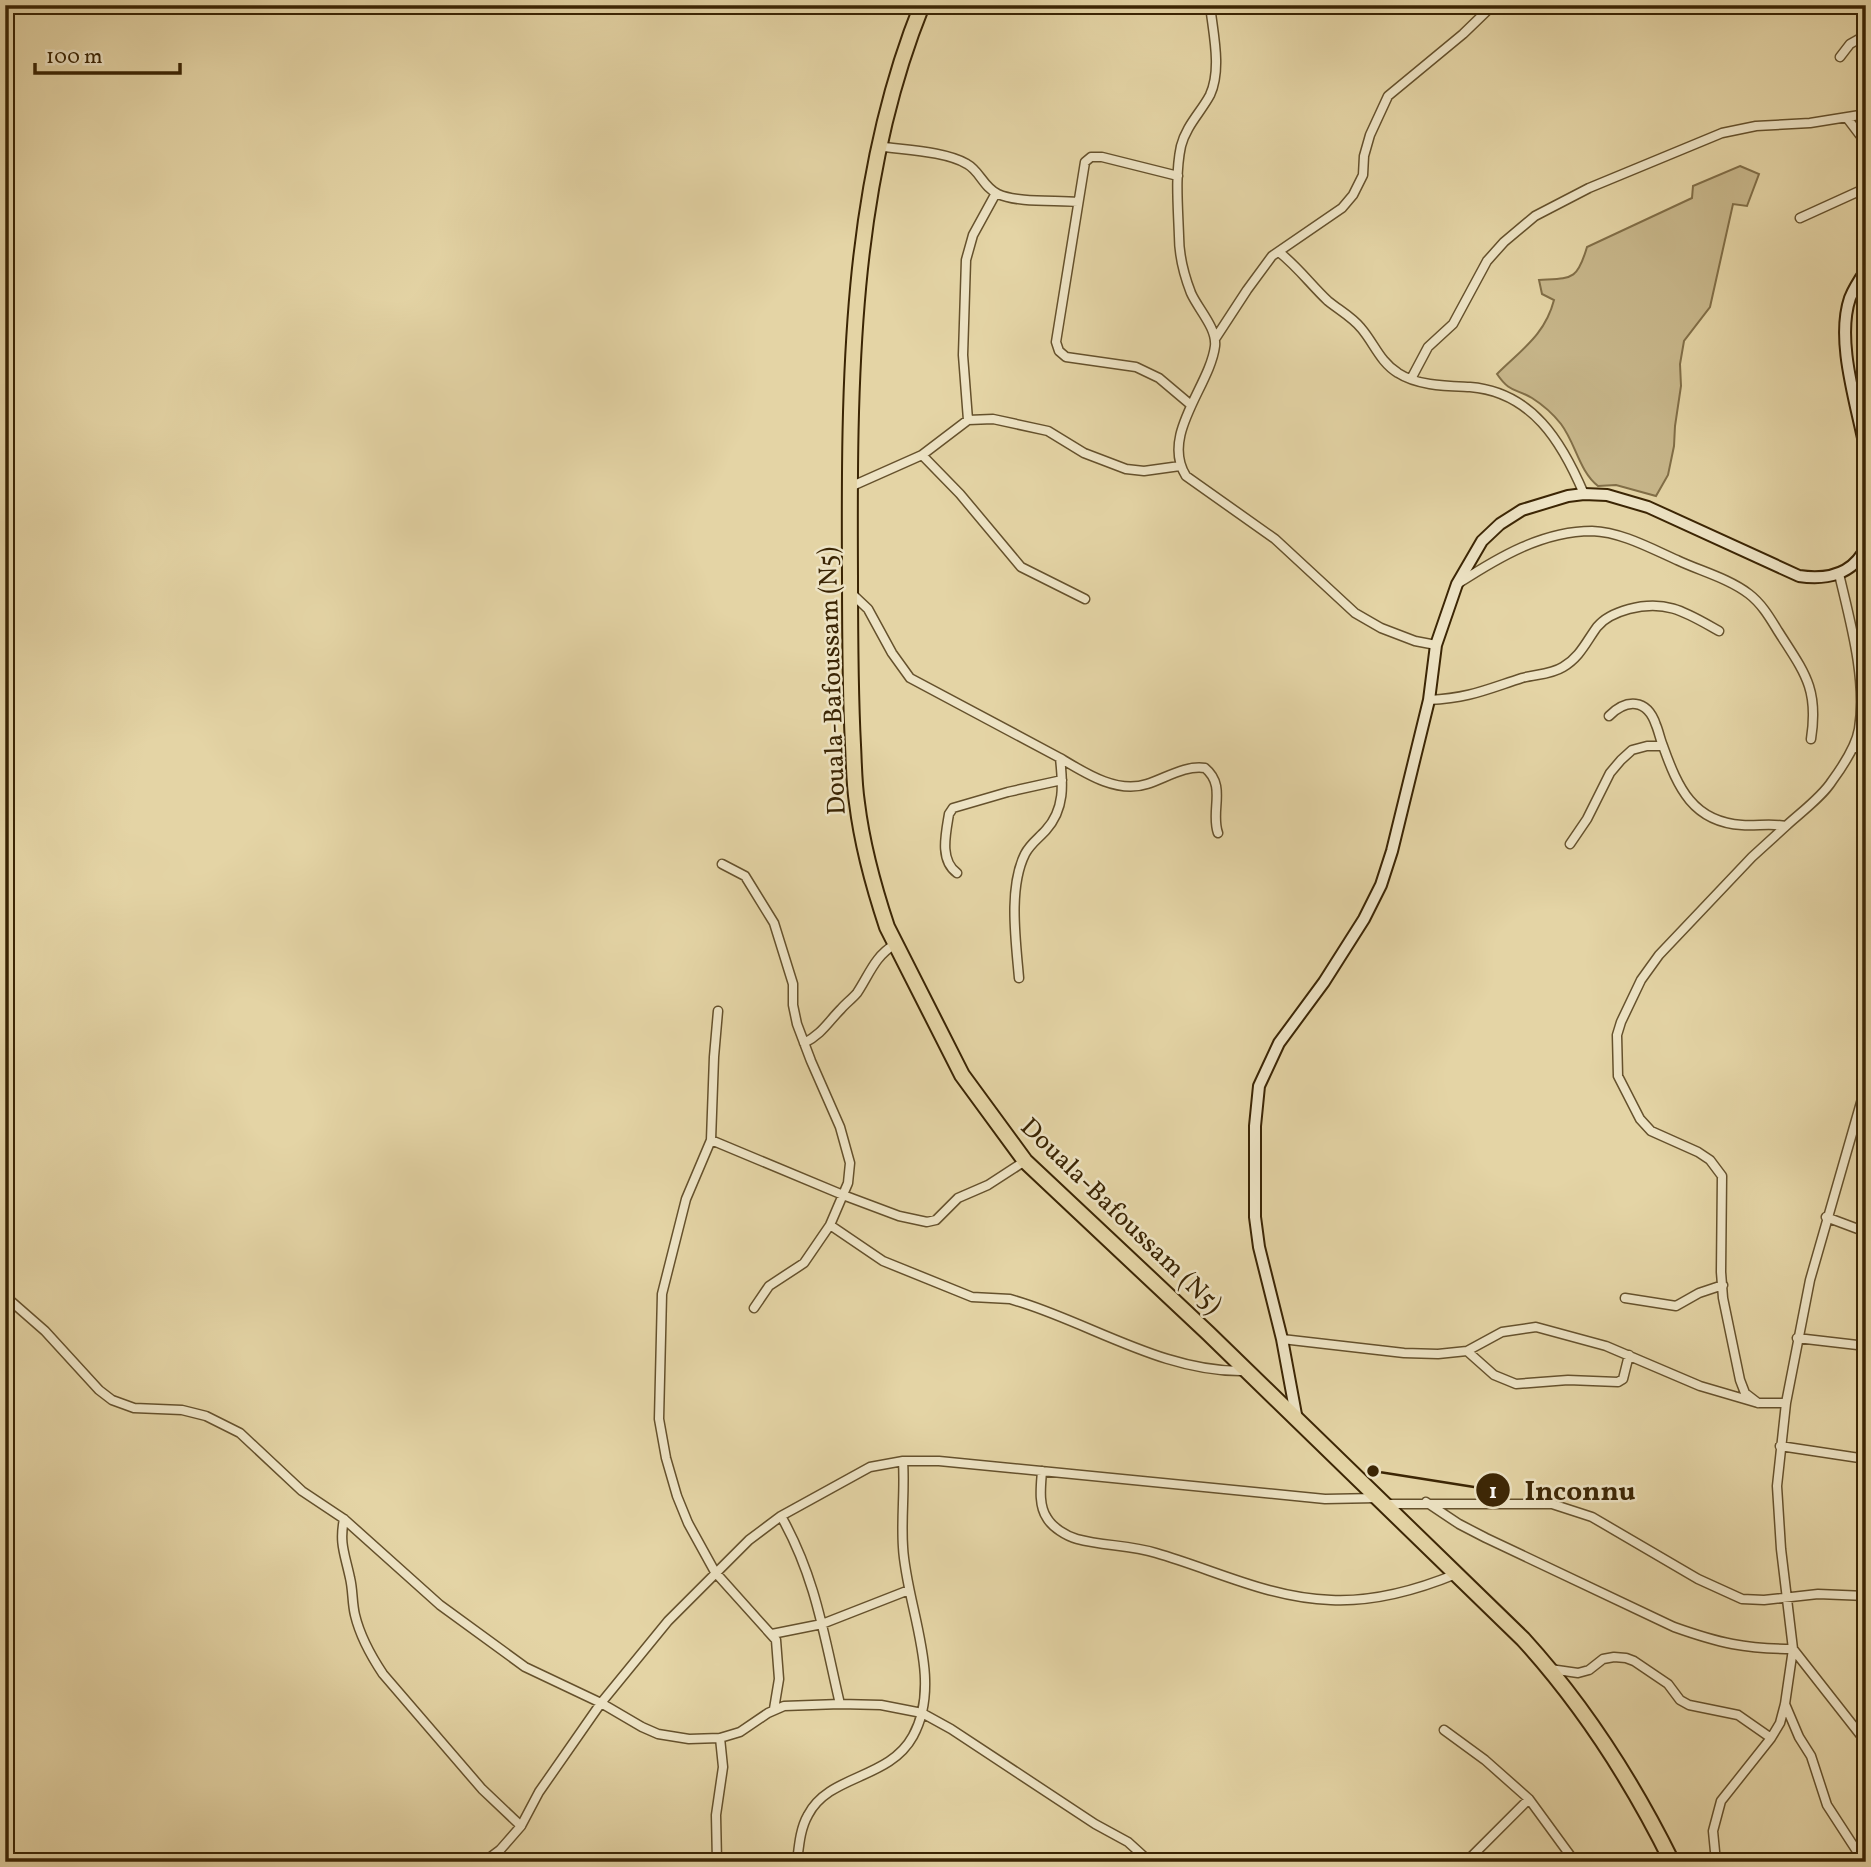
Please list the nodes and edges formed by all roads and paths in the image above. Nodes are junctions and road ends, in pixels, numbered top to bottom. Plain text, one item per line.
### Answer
1 (922, 5) edge
2 (1210, 5) edge
3 (1493, 5) edge
4 (1866, 35) edge
5 (1840, 57) dead end
6 (1866, 114) edge
7 (1847, 118) junction
8 (1866, 143) edge
9 (877, 146) junction
10 (1178, 176) junction
11 (1866, 188) edge
12 (996, 193) junction
13 (1078, 202) junction
14 (1800, 218) dead end
15 (1279, 252) junction
16 (1866, 270) edge
17 (1215, 339) junction
18 (1411, 379) junction
19 (1191, 405) junction
20 (968, 420) junction
21 (1866, 453) edge
22 (922, 455) junction
23 (1180, 466) junction
24 (850, 487) junction
25 (1584, 494) junction
26 (1866, 547) edge
27 (1839, 574) junction
28 (1457, 584) junction
29 (850, 592) junction
30 (1085, 599) dead end
31 (1719, 631) dead end
32 (1436, 645) junction
33 (1429, 700) junction
34 (1609, 716) dead end
35 (1811, 739) dead end
36 (1854, 745) junction
37 (1663, 746) junction
38 (1866, 755) edge
39 (1060, 758) junction
40 (1062, 780) junction
41 (1786, 826) junction
42 (1218, 833) dead end
43 (1570, 844) dead end
44 (722, 864) dead end
45 (957, 873) dead end
46 (894, 945) junction
47 (1019, 978) dead end
48 (718, 1011) dead end
49 (804, 1042) junction
50 (1866, 1085) edge
51 (711, 1140) junction
52 (1025, 1161) junction
53 (843, 1195) junction
54 (1826, 1217) junction
55 (830, 1225) junction
56 (1866, 1232) edge
57 (1723, 1285) junction
58 (5, 1296) edge
59 (1625, 1298) dead end
60 (754, 1308) dead end
61 (1797, 1338) junction
62 (1282, 1339) junction
63 (1866, 1346) edge
64 (1467, 1350) junction
65 (1629, 1355) junction
66 (1245, 1371) junction
67 (1758, 1403) junction
68 (1786, 1403) junction
69 (1298, 1422) junction
70 (1780, 1446) junction
71 (1866, 1459) edge
72 (903, 1461) junction
73 (1042, 1471) junction
74 (1380, 1501) junction
75 (1426, 1502) junction
76 (781, 1516) junction
77 (344, 1520) junction
78 (715, 1572) junction
79 (1456, 1574) junction
80 (909, 1590) junction
81 (1866, 1596) edge
82 (1787, 1598) junction
83 (822, 1624) junction
84 (772, 1634) junction
85 (1793, 1649) junction
86 (1550, 1669) junction
87 (601, 1703) junction
88 (840, 1704) junction
89 (1785, 1704) junction
90 (774, 1709) junction
91 (922, 1713) junction
92 (1444, 1730) dead end
93 (720, 1738) junction
94 (1771, 1738) junction
95 (1866, 1742) edge
96 (1529, 1799) junction
97 (521, 1826) junction
98 (484, 1862) edge
99 (717, 1862) edge
100 (797, 1862) edge
101 (1150, 1862) edge
102 (1466, 1862) edge
103 (1575, 1862) edge
104 (1671, 1862) edge
105 (1716, 1862) edge
106 (1864, 1862) edge

1 - 9 highway, Douala-Bafoussam (N5)
2 - 10 street
3 - 15 street
4 - 5 street
6 - 7 street
7 - 8 street
7 - 18 street
9 - 12 street
9 - 24 highway, Douala-Bafoussam (N5)
10 - 13 street
10 - 17 street
11 - 14 street
12 - 13 street
12 - 20 street
13 - 19 street
15 - 17 street
15 - 18 street
16 - 21 street
17 - 19 street
18 - 25 street
19 - 23 street
20 - 22 street
20 - 23 street
22 - 24 street
22 - 30 street
23 - 32 street
24 - 29 highway, Douala-Bafoussam (N5)
25 - 27 street
25 - 28 street
26 - 27 street
27 - 36 street
28 - 32 street
28 - 35 street
29 - 39 street
29 - 46 highway, Douala-Bafoussam (N5)
31 - 33 street
32 - 33 street
33 - 62 street
34 - 37 street
36 - 38 street
36 - 41 street
37 - 41 street
37 - 43 street
39 - 40 street
39 - 42 street
40 - 45 street
40 - 47 street
41 - 57 street
44 - 49 street
46 - 49 street
46 - 52 highway, Douala-Bafoussam (N5)
48 - 51 street
49 - 53 street
50 - 54 street
51 - 53 street
51 - 78 street
52 - 53 street
52 - 66 highway, Douala-Bafoussam (N5)
53 - 55 street
54 - 56 street
54 - 61 street
55 - 60 street
55 - 66 street
57 - 59 street
57 - 67 street
58 - 77 street
61 - 63 street
61 - 68 street
62 - 64 street
62 - 69 street
64 - 65 street
64 - 65 street
65 - 67 street
66 - 69 highway, Douala-Bafoussam (N5)
67 - 68 street
68 - 70 street
69 - 74 highway, Douala-Bafoussam (N5)
70 - 71 street
70 - 82 street
72 - 73 street
72 - 76 street
72 - 80 street
73 - 74 street
73 - 79 street
74 - 75 street
74 - 79 highway, Douala-Bafoussam (N5)
75 - 82 street
75 - 85 street
76 - 78 street
76 - 83 street
77 - 87 street
77 - 97 street
78 - 84 street
78 - 87 street
79 - 86 highway, Douala-Bafoussam (N5)
80 - 83 street
80 - 91 street
81 - 82 street
82 - 85 street
83 - 84 street
83 - 88 street
84 - 90 street
85 - 89 street
85 - 95 street
86 - 94 street
86 - 104 highway, Douala-Bafoussam (N5)
87 - 93 street
87 - 97 street
88 - 90 street
88 - 91 street
89 - 94 street
89 - 106 street
90 - 93 street
91 - 100 street
91 - 101 street
92 - 96 street
93 - 99 street
94 - 105 street
96 - 102 street
96 - 103 street
97 - 98 street

